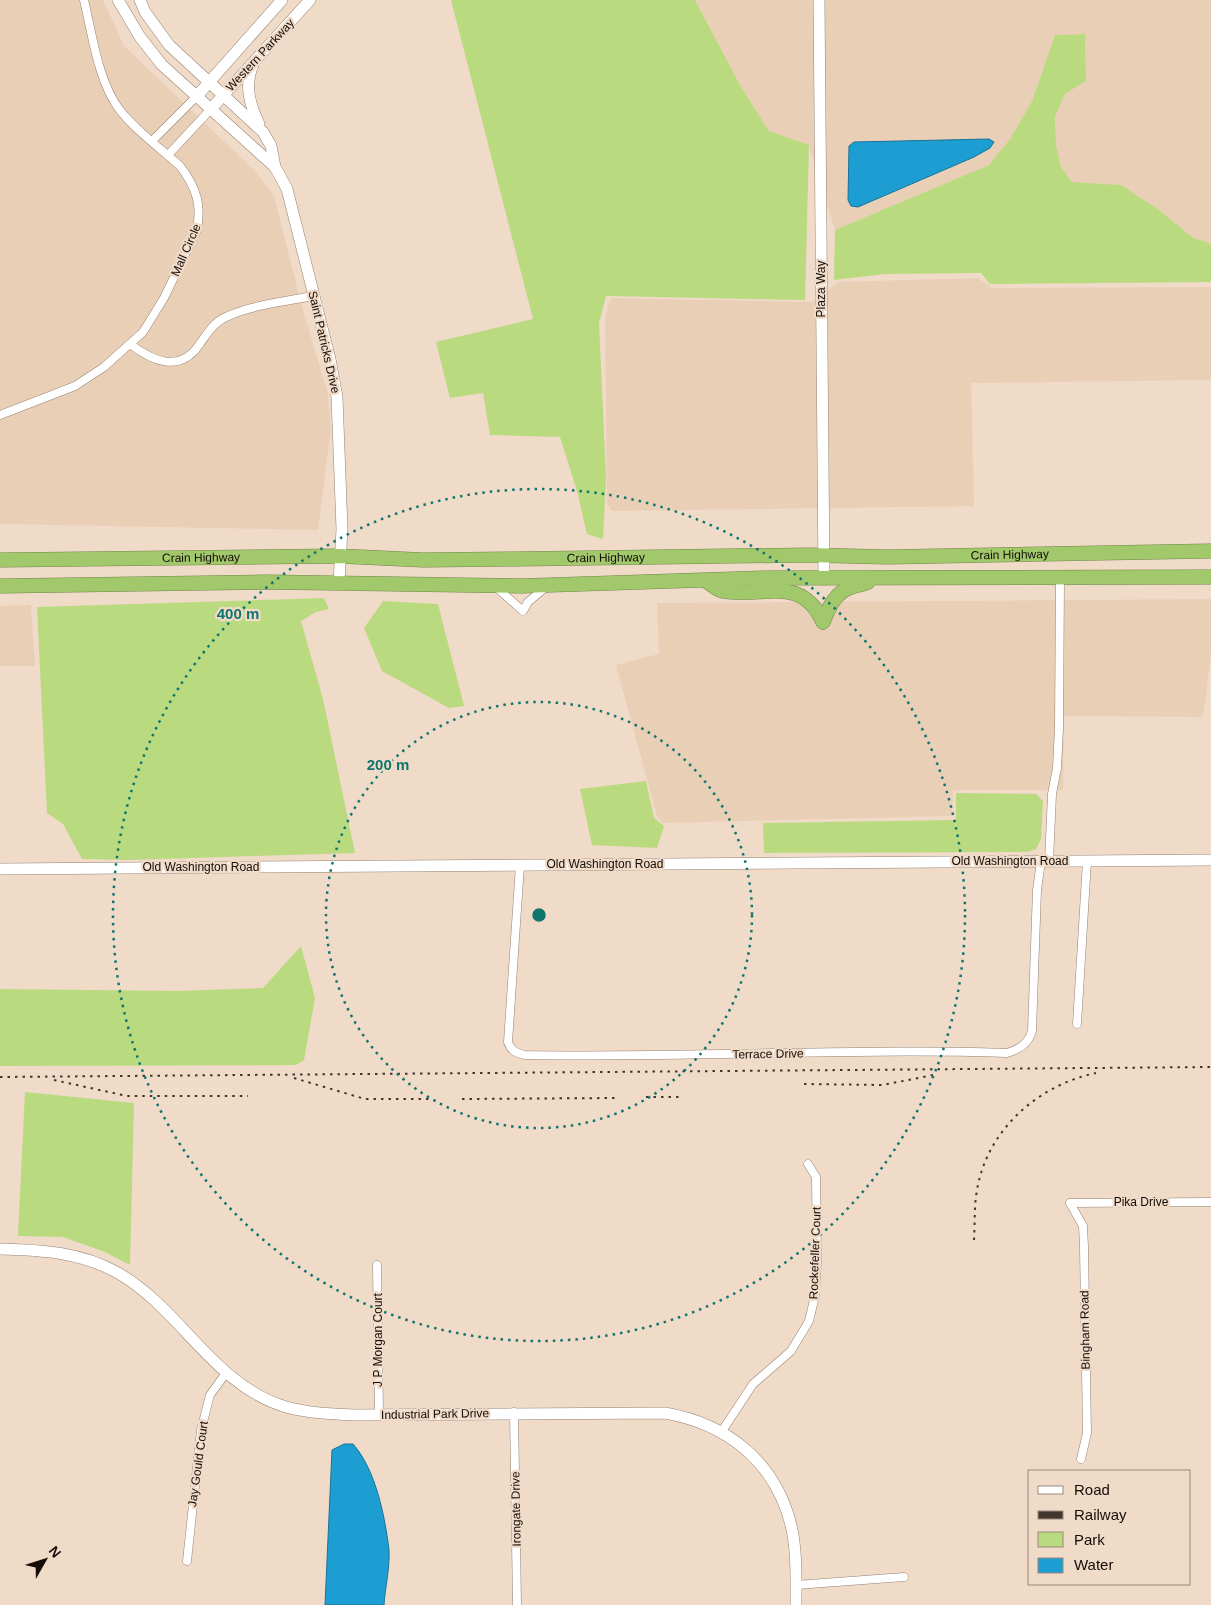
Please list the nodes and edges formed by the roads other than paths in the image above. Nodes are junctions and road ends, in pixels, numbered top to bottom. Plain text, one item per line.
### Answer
1 (84, 0) edge
2 (118, 0) edge
3 (140, 0) edge
4 (282, 0) edge
5 (310, 0) edge
6 (819, 0) edge
7 (256, 60) junction
8 (208, 82) junction
9 (224, 95) junction
10 (196, 97) junction
11 (210, 110) junction
12 (263, 132) junction
13 (152, 141) junction
14 (168, 155) junction
15 (275, 167) junction
16 (313, 296) junction
17 (130, 344) junction
18 (0, 415) edge
19 (1211, 551) edge
20 (824, 555) junction
21 (339, 556) junction
22 (0, 560) edge
23 (824, 577) junction
24 (1060, 577) junction
25 (1211, 577) edge
26 (875, 578) junction
27 (706, 581) junction
28 (339, 582) junction
29 (493, 585) junction
30 (548, 585) junction
31 (0, 586) edge
32 (1211, 860) edge
33 (1045, 861) junction
34 (1087, 861) junction
35 (520, 865) junction
36 (0, 869) edge
37 (1077, 1024) dead end
38 (808, 1164) dead end
39 (1211, 1202) edge
40 (1070, 1203) joint
41 (0, 1248) edge
42 (377, 1265) dead end
43 (226, 1373) junction
44 (514, 1412) junction
45 (378, 1414) junction
46 (722, 1431) junction
47 (1081, 1458) dead end
48 (187, 1562) dead end
49 (904, 1577) dead end
50 (796, 1585) junction
51 (517, 1605) edge
52 (796, 1605) edge

1 - 13 street, Mall Circle
2 - 10 main road, Saint Patricks Drive
3 - 8 main road, Saint Patricks Drive
4 - 8 main road, Western Parkway
5 - 7 main road, Western Parkway
6 - 20 main road, Plaza Way
7 - 9 main road, Western Parkway
7 - 12 main road
8 - 9 main road, Saint Patricks Drive
8 - 10 main road, Western Parkway
9 - 11 main road, Western Parkway
9 - 12 main road, Saint Patricks Drive
10 - 11 main road, Saint Patricks Drive
10 - 13 street
11 - 14 street
11 - 15 main road, Saint Patricks Drive
12 - 15 main road, Saint Patricks Drive
13 - 14 street, Mall Circle
14 - 17 street, Mall Circle
15 - 16 main road, Saint Patricks Drive
16 - 17 street
16 - 21 main road, Saint Patricks Drive
17 - 18 street, Mall Circle
19 - 20 highway, Crain Highway
20 - 21 highway, Crain Highway
20 - 23 main road, Plaza Way
21 - 22 highway, Crain Highway
21 - 28 main road, Saint Patricks Drive
23 - 26 highway, Crain Highway
23 - 27 highway, Crain Highway
24 - 25 highway, Crain Highway
24 - 26 highway, Crain Highway
24 - 33 street
26 - 27 highway
27 - 30 highway, Crain Highway
28 - 29 highway, Crain Highway
28 - 31 highway, Crain Highway
29 - 30 highway, Crain Highway
29 - 30 street
32 - 34 main road, Old Washington Road
33 - 34 main road, Old Washington Road
33 - 35 main road, Old Washington Road
33 - 35 street, Terrace Drive
34 - 37 street
35 - 36 main road, Old Washington Road
38 - 46 street, Rockefeller Court
39 - 40 street, Pika Drive
40 - 47 street, Bingham Road
41 - 43 main road, Industrial Park Drive
42 - 45 street, J P Morgan Court
43 - 45 main road, Industrial Park Drive
43 - 48 street, Jay Gould Court
44 - 45 main road, Industrial Park Drive
44 - 46 main road, Industrial Park Drive
44 - 51 street, Irongate Drive
46 - 50 main road, Industrial Park Drive
49 - 50 street
50 - 52 main road, Industrial Park Drive

